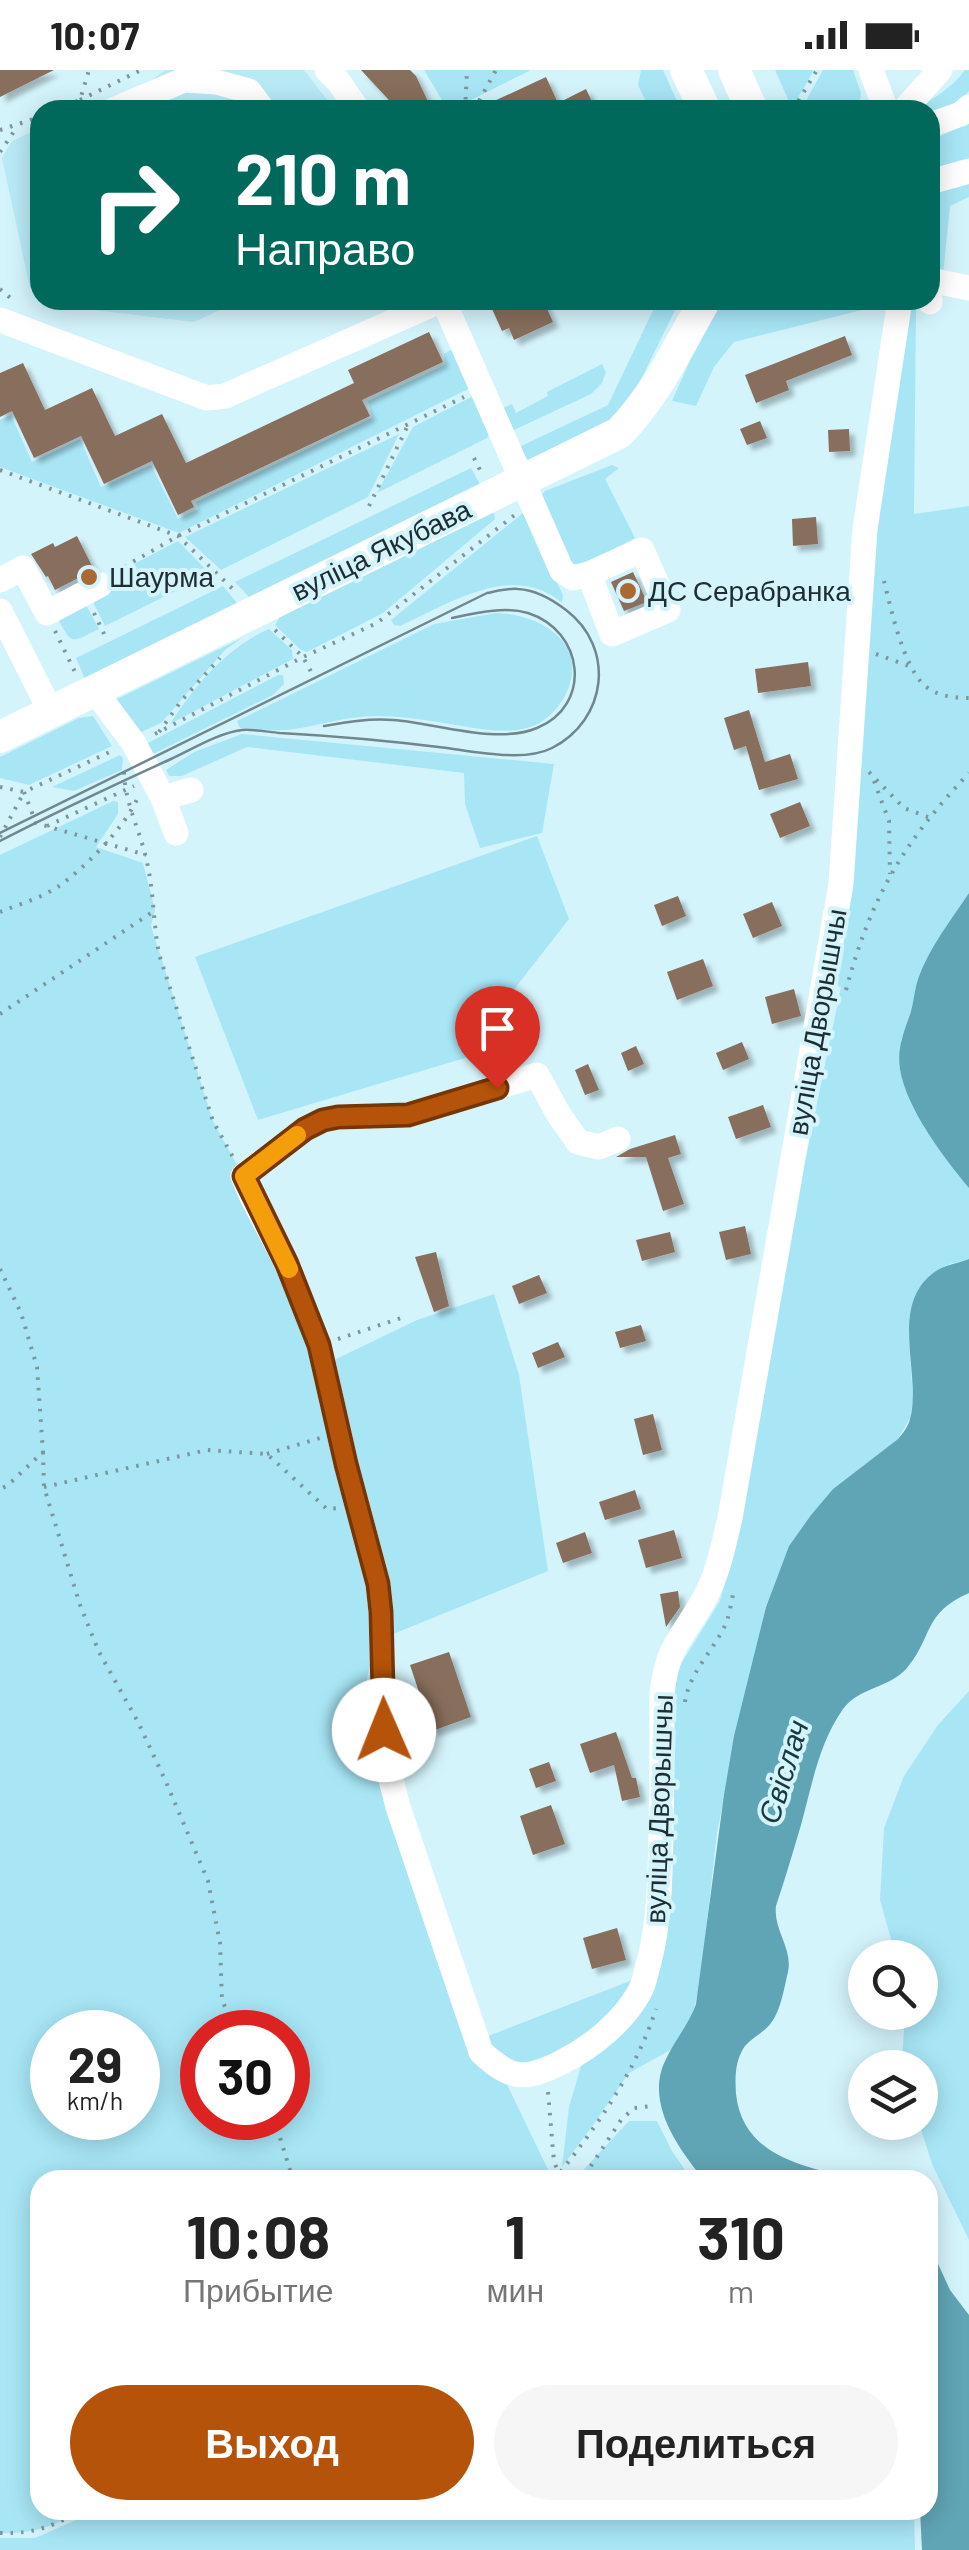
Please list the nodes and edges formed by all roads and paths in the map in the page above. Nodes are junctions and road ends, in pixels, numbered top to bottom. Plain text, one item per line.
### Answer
1 (90, 70) edge
2 (114, 70) edge
3 (142, 70) edge
4 (327, 70) edge
5 (467, 70) edge
6 (496, 70) edge
7 (686, 70) edge
8 (734, 70) edge
9 (816, 70) edge
10 (871, 70) edge
11 (940, 70) edge
12 (189, 75) edge
13 (120, 81) junction
14 (80, 100) joint
15 (135, 100) edge
16 (255, 100) edge
17 (351, 100) edge
18 (466, 100) edge
19 (480, 100) edge
20 (700, 100) edge
21 (748, 100) edge
22 (798, 100) edge
23 (884, 100) edge
24 (913, 100) edge
25 (969, 107) edge
26 (30, 121) edge
27 (940, 122) edge
28 (18, 126) junction
29 (0, 130) edge
30 (0, 152) edge
31 (969, 171) edge
32 (940, 179) edge
33 (969, 288) edge
34 (0, 289) edge
35 (940, 292) edge
36 (419, 310) edge
37 (446, 310) edge
38 (699, 310) edge
39 (898, 310) edge
40 (3, 322) edge
41 (482, 389) junction
42 (409, 423) junction
43 (0, 470) edge
44 (528, 491) junction
45 (369, 506) dead end
46 (178, 536) junction
47 (588, 574) dead end
48 (222, 577) dead end
49 (883, 577) dead end
50 (0, 580) edge
51 (102, 582) joint
52 (3, 624) edge
53 (857, 648) junction
54 (226, 652) dead end
55 (303, 656) junction
56 (912, 667) junction
57 (315, 679) dead end
58 (95, 691) junction
59 (969, 698) edge
60 (51, 712) junction
61 (159, 732) junction
62 (0, 738) edge
63 (134, 742) junction
64 (851, 748) junction
65 (873, 776) junction
66 (0, 787) edge
67 (126, 790) junction
68 (191, 790) dead end
69 (24, 792) junction
70 (163, 798) junction
71 (131, 813) junction
72 (928, 818) dead end
73 (47, 826) junction
74 (176, 833) dead end
75 (0, 837) edge
76 (107, 842) junction
77 (146, 855) junction
78 (890, 874) dead end
79 (155, 910) junction
80 (0, 912) edge
81 (0, 1014) edge
82 (618, 1139) dead end
83 (244, 1176) junction
84 (0, 1269) edge
85 (408, 1316) dead end
86 (319, 1345) junction
87 (339, 1433) junction
88 (43, 1452) junction
89 (267, 1454) junction
90 (44, 1486) junction
91 (0, 1490) edge
92 (358, 1506) junction
93 (227, 2010) edge
94 (545, 2070) junction
95 (651, 2106) dead end
96 (281, 2140) edge
97 (290, 2170) edge
98 (558, 2170) edge
99 (588, 2170) edge
100 (63, 2520) edge
101 (0, 2533) edge

1 - 14 path
2 - 13 path
3 - 13 path
4 - 17 street
5 - 18 path
6 - 19 path
7 - 20 main road
8 - 21 main road
9 - 22 path
10 - 23 street
11 - 24 street
12 - 15 street
12 - 16 street
13 - 14 path
25 - 27 street
26 - 28 path
28 - 29 path
28 - 30 path
31 - 32 street
33 - 35 street
34 - 40 path
36 - 40 street
37 - 41 street
38 - 44 main road, вуліца Якубава
39 - 53 street, вуліца Дворышчы
41 - 42 path
41 - 44 street
42 - 45 path
42 - 46 path
43 - 46 path
44 - 47 street
44 - 55 path
44 - 58 main road, вуліца Якубава
46 - 48 path
46 - 51 path
49 - 56 path
50 - 51 street
52 - 60 street
53 - 56 path
53 - 64 street, вуліца Дворышчы
54 - 61 path
55 - 57 path
55 - 61 path
56 - 59 path
58 - 60 main road, вуліца Якубава
58 - 63 street
60 - 62 main road, вуліца Якубава
61 - 63 path
63 - 67 path
63 - 69 path
63 - 70 street
64 - 65 path
64 - 94 street, вуліца Дворышчы
65 - 72 path
65 - 78 path
66 - 69 path
67 - 71 path
67 - 71 path
67 - 73 path
68 - 70 street
69 - 73 path
69 - 75 path
70 - 74 street
71 - 76 path
71 - 77 path
73 - 76 path
76 - 77 path
76 - 80 path
77 - 79 path
79 - 81 path
79 - 83 path
82 - 83 street
83 - 86 street
84 - 88 path
85 - 86 path
86 - 87 street
87 - 89 path
87 - 92 street
88 - 90 path
88 - 91 path
89 - 90 path
89 - 92 path
90 - 93 path
92 - 94 street
94 - 98 path
95 - 99 path
96 - 97 path
100 - 101 path

